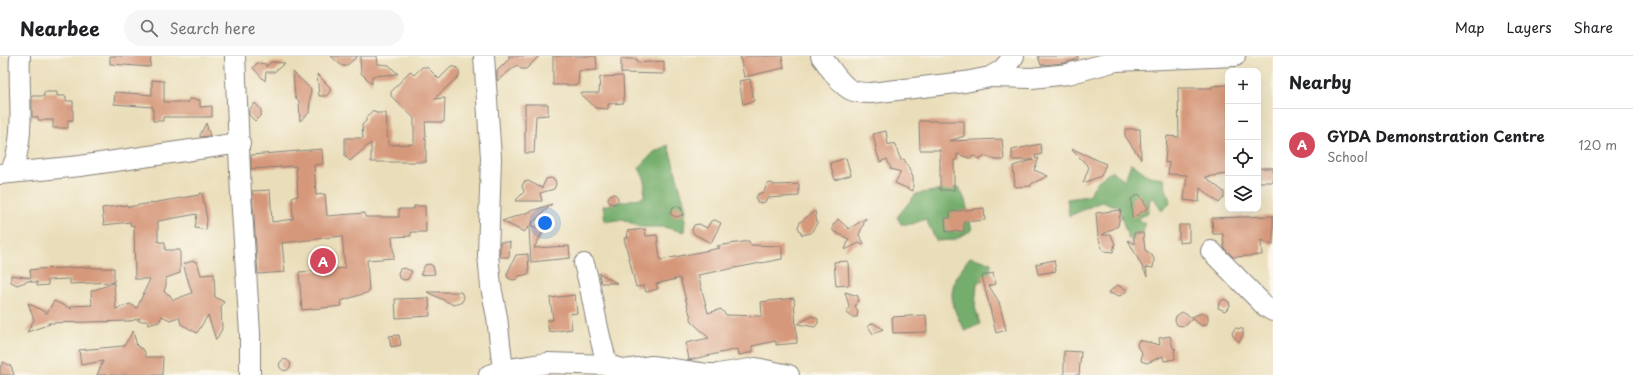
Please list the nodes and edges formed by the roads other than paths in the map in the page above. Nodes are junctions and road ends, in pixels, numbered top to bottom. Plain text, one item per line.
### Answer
1 (20, 56) edge
2 (235, 56) edge
3 (484, 56) edge
4 (821, 56) edge
5 (1014, 56) edge
6 (1235, 56) edge
7 (990, 77) junction
8 (240, 143) junction
9 (5, 174) edge
10 (1211, 251) dead end
11 (584, 264) dead end
12 (1273, 310) edge
13 (608, 365) junction
14 (496, 372) edge
15 (250, 375) edge
16 (789, 375) edge

1 - 9 street
2 - 8 street
3 - 14 street
4 - 7 street
5 - 7 street
6 - 7 street
8 - 9 street
8 - 15 street
10 - 12 street
11 - 13 street
13 - 14 street
13 - 16 street

